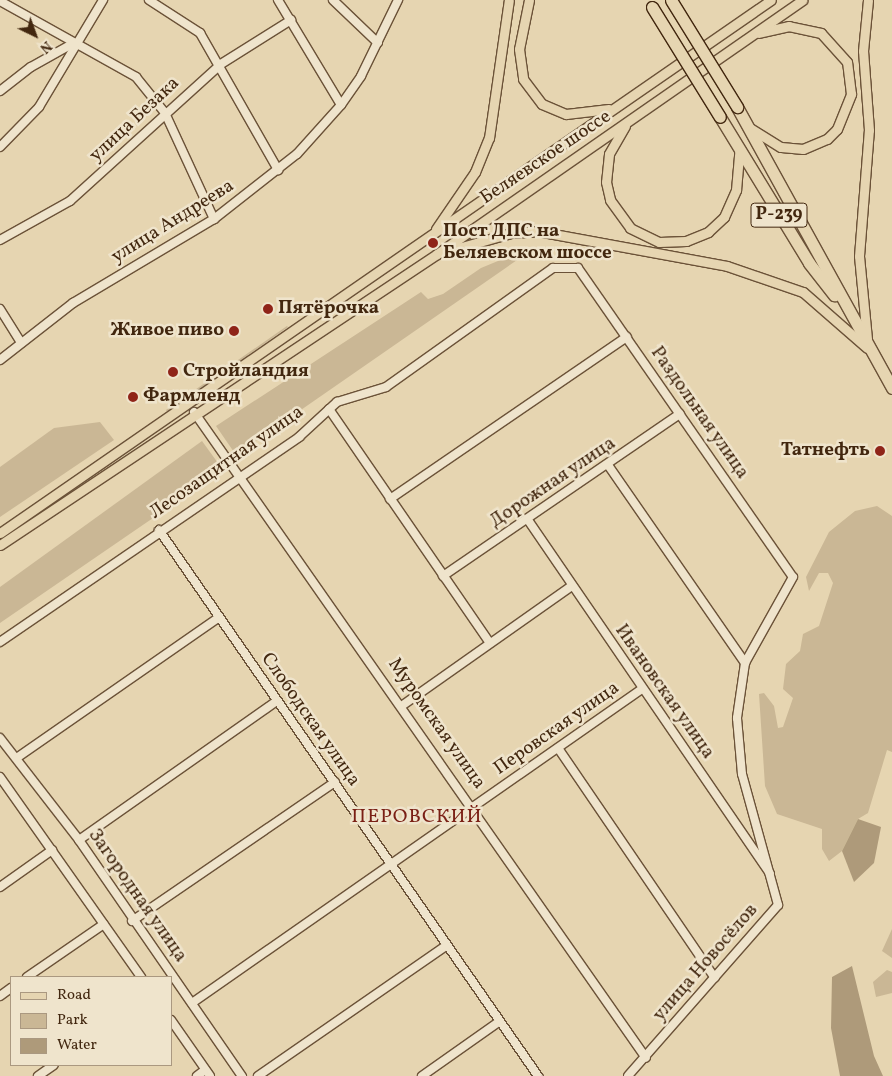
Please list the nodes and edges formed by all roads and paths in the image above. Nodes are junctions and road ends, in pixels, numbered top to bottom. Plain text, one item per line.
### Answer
1 (103, 0) edge
2 (148, 0) edge
3 (278, 0) edge
4 (333, 0) edge
5 (398, 0) edge
6 (509, 0) edge
7 (529, 0) edge
8 (671, 0) edge
9 (762, 0) edge
10 (771, 0) edge
11 (802, 0) edge
12 (868, 0) edge
13 (3, 1) edge
14 (650, 3) edge
15 (747, 17) junction
16 (291, 20) junction
17 (754, 34) junction
18 (74, 43) junction
19 (378, 43) junction
20 (221, 64) junction
21 (0, 92) edge
22 (341, 105) junction
23 (619, 106) junction
24 (165, 114) junction
25 (628, 121) junction
26 (750, 128) junction
27 (0, 147) edge
28 (739, 152) junction
29 (278, 170) junction
30 (214, 219) junction
31 (432, 234) junction
32 (0, 240) edge
33 (437, 254) junction
34 (578, 268) joint
35 (0, 309) edge
36 (844, 309) junction
37 (627, 337) junction
38 (21, 343) junction
39 (868, 350) junction
40 (0, 360) edge
41 (892, 388) edge
42 (329, 409) junction
43 (194, 412) junction
44 (680, 414) junction
45 (608, 465) junction
46 (240, 474) junction
47 (390, 499) junction
48 (528, 520) junction
49 (159, 530) junction
50 (0, 533) edge
51 (0, 545) edge
52 (443, 576) junction
53 (793, 577) joint
54 (572, 586) junction
55 (218, 618) junction
56 (0, 642) edge
57 (490, 643) junction
58 (745, 664) junction
59 (642, 689) junction
60 (277, 702) junction
61 (403, 705) junction
62 (0, 738) edge
63 (558, 748) junction
64 (18, 757) junction
65 (0, 778) edge
66 (335, 782) junction
67 (474, 808) junction
68 (79, 840) junction
69 (52, 850) junction
70 (392, 865) junction
71 (775, 881) junction
72 (0, 887) edge
73 (132, 921) junction
74 (104, 924) junction
75 (446, 946) junction
76 (28, 976) edge
77 (140, 976) edge
78 (715, 978) junction
79 (192, 1003) junction
80 (172, 1021) edge
81 (500, 1021) junction
82 (646, 1058) junction
83 (53, 1066) edge
84 (208, 1073) edge
85 (38, 1076) edge
86 (197, 1076) edge
87 (242, 1076) edge
88 (258, 1076) edge
89 (422, 1076) edge
90 (538, 1076) edge
91 (628, 1076) edge

1 - 18 street
2 - 20 street
3 - 16 street
4 - 19 street
5 - 19 street, улица Андреева
6 - 31 main road
7 - 23 main road
8 - 26 highway, Р-239, bridge
9 - 15 main road
10 - 15 main road, Беляевское шоссе
11 - 17 main road, Беляевское шоссе
12 - 39 main road
13 - 18 street
14 - 28 highway, Р-239, bridge
15 - 23 main road, Беляевское шоссе
16 - 20 street, улица Безака
16 - 22 street
17 - 25 main road, Беляевское шоссе
17 - 26 main road
18 - 21 street
18 - 24 street
18 - 27 street
19 - 22 street, улица Андреева
20 - 24 street, улица Безака
20 - 29 street
22 - 29 street, улица Андреева
23 - 31 main road, Беляевское шоссе
24 - 30 street
24 - 32 street, улица Безака
25 - 28 main road
25 - 33 main road, Беляевское шоссе
26 - 36 highway, Р-239
28 - 36 highway, Р-239
29 - 30 street, улица Андреева
30 - 38 street, улица Андреева
31 - 50 main road, Беляевское шоссе
33 - 39 main road
33 - 43 main road, Беляевское шоссе
34 - 37 street, Раздольная улица
34 - 42 street, Лесозащитная улица
35 - 38 street
36 - 39 highway, Р-239
37 - 44 street, Раздольная улица
37 - 47 street
38 - 40 street, улица Андреева
39 - 41 highway, Р-239
42 - 46 street, Лесозащитная улица
42 - 47 street
43 - 46 street, Муромская улица
43 - 51 main road, Беляевское шоссе
44 - 45 street, Дорожная улица
44 - 53 street, Раздольная улица
45 - 48 street, Дорожная улица
45 - 58 street
46 - 49 street, Лесозащитная улица
46 - 61 street, Муромская улица
47 - 52 street
48 - 52 street, Дорожная улица
48 - 54 street, Ивановская улица
49 - 55 street, Слободская улица
49 - 56 street, Лесозащитная улица
52 - 57 street
53 - 58 street, улица Новосёлов
54 - 57 street
54 - 59 street, Ивановская улица
55 - 60 street, Слободская улица
55 - 64 street
57 - 61 street
58 - 71 street, улица Новосёлов
59 - 63 street, Перовская улица
59 - 71 street, Ивановская улица
60 - 66 street, Слободская улица
60 - 68 street
61 - 67 street, Муромская улица
62 - 64 street, Загородная улица
63 - 67 street, Перовская улица
63 - 78 street
64 - 68 street, Загородная улица
65 - 69 street
66 - 70 street, Слободская улица
66 - 73 street
67 - 70 street, Перовская улица
67 - 82 street, Муромская улица
68 - 73 street, Загородная улица
69 - 72 street
69 - 74 street
70 - 75 street, Слободская улица
70 - 79 street, Перовская улица
71 - 78 street, улица Новосёлов
73 - 79 street, Загородная улица
74 - 76 street
74 - 77 street
75 - 81 street, Слободская улица
75 - 88 street
78 - 82 street, улица Новосёлов
79 - 87 street, Загородная улица
80 - 84 street
81 - 89 street
81 - 90 street, Слободская улица
82 - 91 street, улица Новосёлов
83 - 85 street
84 - 86 street

